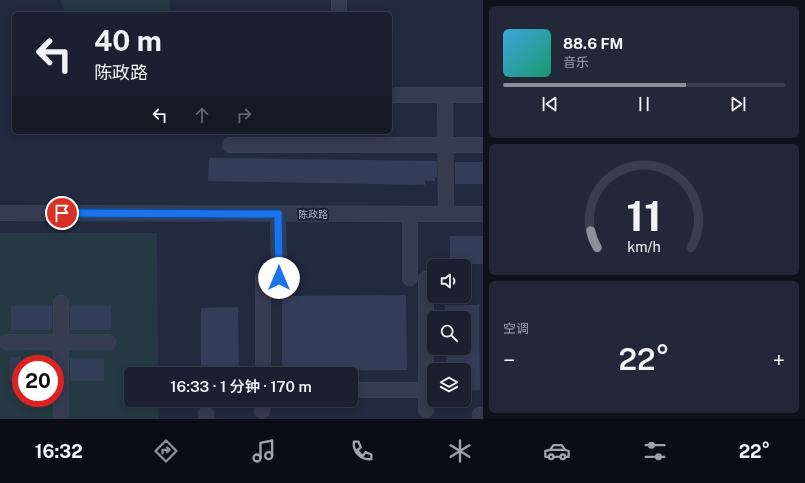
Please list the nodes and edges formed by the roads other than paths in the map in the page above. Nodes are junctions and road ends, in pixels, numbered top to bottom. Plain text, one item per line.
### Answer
1 (339, 0) edge
2 (339, 12) edge
3 (392, 95) edge
4 (445, 95) junction
5 (483, 95) edge
6 (339, 138) edge
7 (483, 144) edge
8 (230, 145) dead end
9 (445, 145) junction
10 (0, 213) edge
11 (278, 214) junction
12 (410, 214) junction
13 (446, 214) junction
14 (483, 214) edge
15 (263, 278) dead end
16 (279, 278) dead end
17 (410, 278) dead end
18 (426, 279) dead end
19 (61, 303) dead end
20 (7, 342) dead end
21 (61, 342) junction
22 (108, 342) dead end
23 (263, 367) edge
24 (358, 390) edge
25 (426, 390) junction
26 (426, 410) dead end
27 (61, 414) dead end

1 - 2 street
3 - 4 street
4 - 5 street
4 - 9 street
6 - 8 street
6 - 9 street
7 - 9 street
9 - 13 street
10 - 11 street, 陈政路
11 - 12 street, 陈政路
11 - 16 street
12 - 13 street, 陈政路
12 - 17 street
13 - 14 street, 陈政路
15 - 23 street
18 - 25 street
19 - 21 street
20 - 21 street
21 - 22 street
21 - 27 street
24 - 25 street
25 - 26 street

